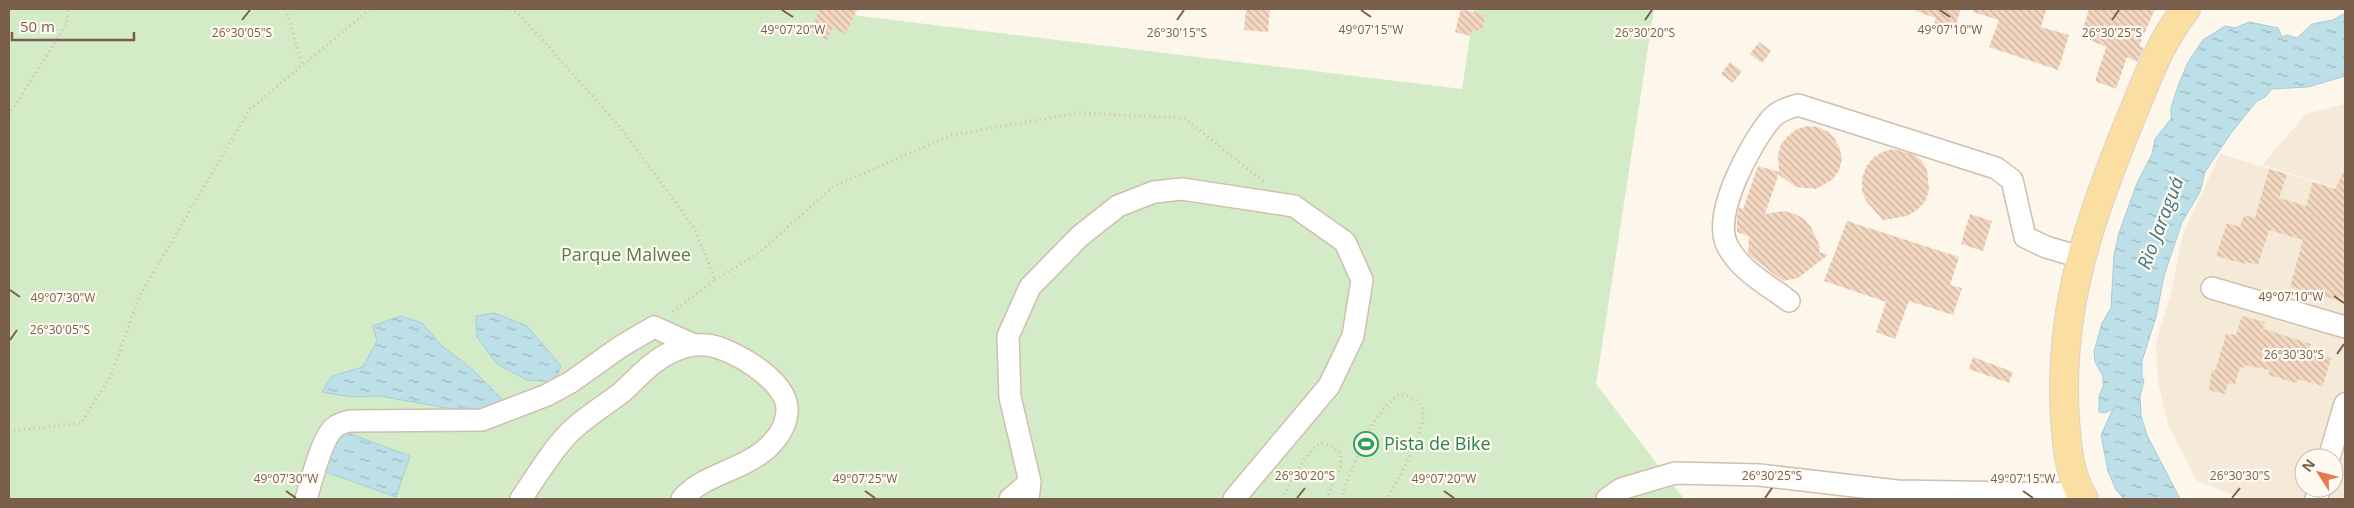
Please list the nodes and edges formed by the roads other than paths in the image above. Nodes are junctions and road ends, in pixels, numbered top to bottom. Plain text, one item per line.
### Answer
1 (2186, 9) edge
2 (2080, 257) junction
3 (2212, 288) dead end
4 (1789, 301) dead end
5 (2345, 327) edge
6 (694, 345) junction
7 (2345, 404) edge
8 (2332, 448) edge
9 (1029, 491) edge
10 (2082, 497) edge
11 (306, 499) edge
12 (521, 499) edge
13 (682, 499) edge
14 (1010, 499) edge
15 (1234, 499) edge
16 (1607, 499) edge

1 - 2 main road
2 - 4 street
2 - 10 main road
3 - 5 street
6 - 11 street
6 - 12 street
6 - 13 street
7 - 8 street
9 - 14 street
9 - 15 street
10 - 16 street

